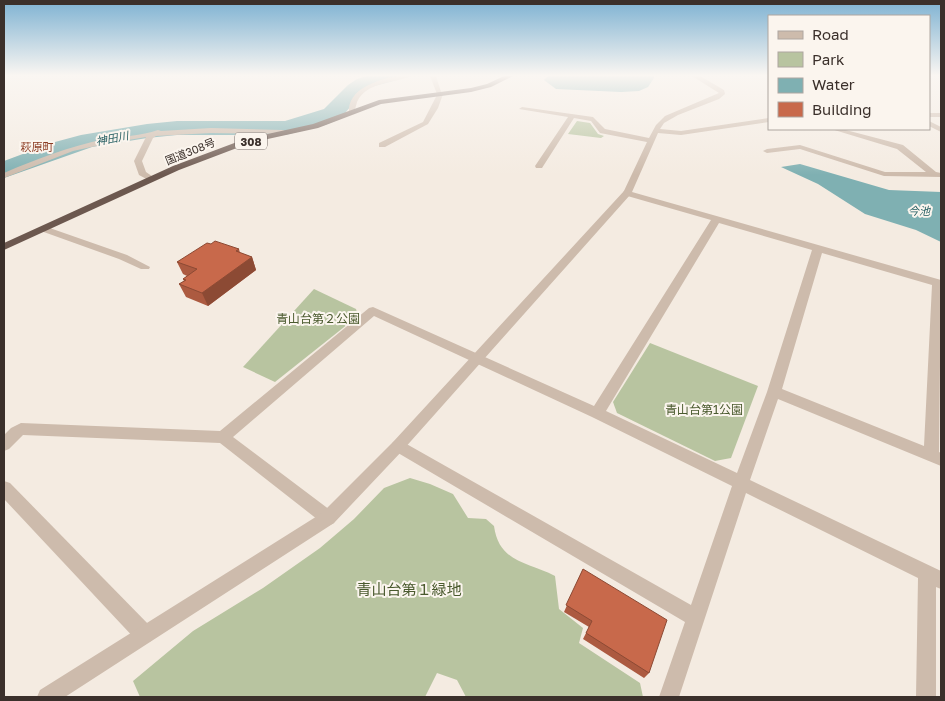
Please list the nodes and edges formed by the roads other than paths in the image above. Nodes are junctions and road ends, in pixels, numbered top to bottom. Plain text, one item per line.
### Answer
1 (352, 109) edge
2 (361, 109) edge
3 (435, 109) edge
4 (522, 109) dead end
5 (688, 109) edge
6 (351, 112) junction
7 (572, 116) junction
8 (768, 120) edge
9 (930, 124) edge
10 (162, 130) junction
11 (840, 130) edge
12 (941, 130) edge
13 (657, 131) junction
14 (283, 132) junction
15 (652, 141) junction
16 (382, 144) dead end
17 (767, 151) dead end
18 (539, 166) dead end
19 (937, 175) edge
20 (4, 176) edge
21 (152, 179) junction
22 (627, 193) junction
23 (716, 220) junction
24 (44, 229) junction
25 (4, 247) edge
26 (818, 248) junction
27 (145, 267) dead end
28 (940, 284) edge
29 (476, 359) junction
30 (774, 392) junction
31 (597, 412) junction
32 (223, 437) junction
33 (4, 445) edge
34 (398, 446) junction
35 (936, 458) edge
36 (741, 482) junction
37 (4, 488) edge
38 (328, 518) junction
39 (934, 576) edge
40 (695, 618) junction
41 (144, 634) junction
42 (47, 697) edge
43 (669, 697) edge
44 (926, 697) edge

1 - 6 street
2 - 6 highway, 国道308号 / 308
3 - 16 street
4 - 7 street
5 - 13 street
6 - 14 highway, 国道308号 / 308
7 - 15 street
7 - 18 street
8 - 13 street
9 - 12 street
10 - 14 street
10 - 20 street
10 - 21 street
11 - 19 street
13 - 15 street
14 - 21 highway, 国道308号 / 308
15 - 22 street
17 - 19 street
21 - 24 highway, 国道308号 / 308
22 - 23 street
22 - 29 street
23 - 26 street
23 - 31 street
24 - 25 highway, 国道308号 / 308
24 - 27 street
26 - 28 street
26 - 30 street
28 - 35 street
29 - 31 street
29 - 32 street
29 - 34 street
30 - 35 street
30 - 36 street
31 - 36 street
32 - 33 street
32 - 38 street
34 - 38 street
34 - 40 street
36 - 39 street
36 - 40 street
37 - 41 street
38 - 41 street
39 - 44 street
40 - 43 street
41 - 42 street

